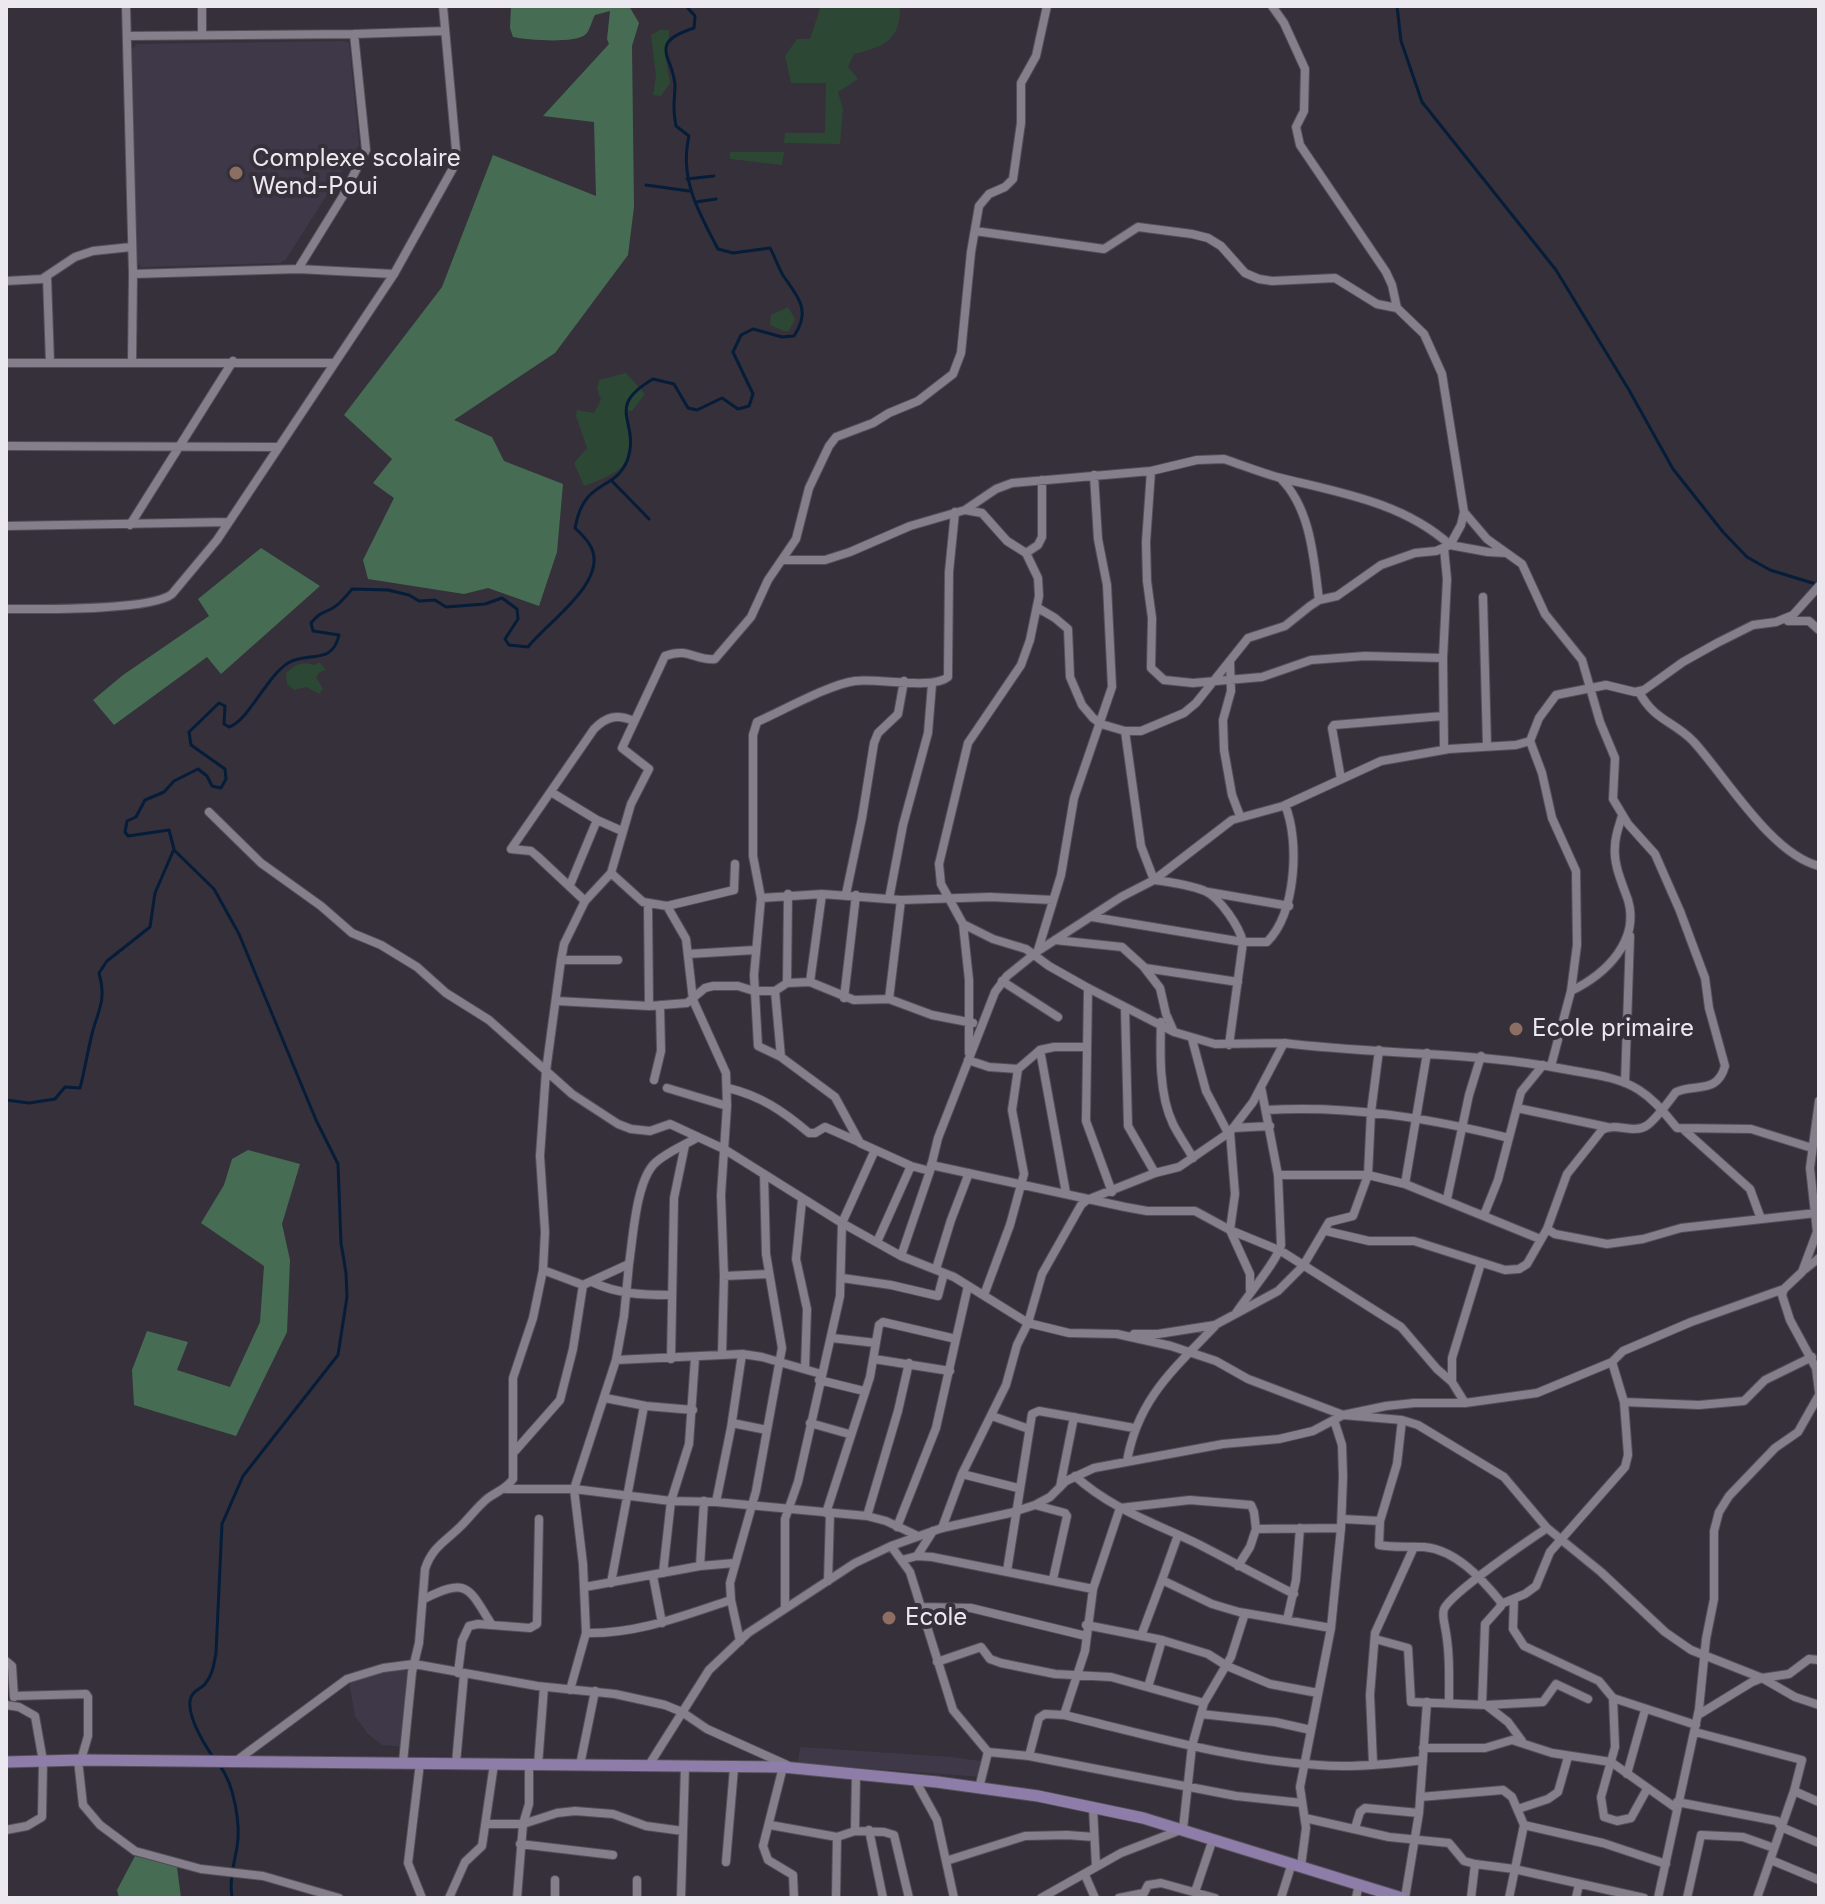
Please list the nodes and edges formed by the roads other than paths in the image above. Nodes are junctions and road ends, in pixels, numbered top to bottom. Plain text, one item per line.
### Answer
1 (126, 6) edge
2 (202, 6) edge
3 (443, 6) edge
4 (1047, 6) edge
5 (1272, 6) edge
6 (445, 31) junction
7 (354, 34) junction
8 (202, 35) junction
9 (127, 36) junction
10 (975, 231) junction
11 (131, 247) junction
12 (298, 269) junction
13 (133, 274) junction
14 (394, 274) junction
15 (47, 277) junction
16 (6, 281) edge
17 (1397, 308) junction
18 (233, 361) junction
19 (6, 363) edge
20 (50, 363) junction
21 (132, 363) junction
22 (333, 363) junction
23 (180, 445) junction
24 (6, 446) edge
25 (277, 447) junction
26 (1151, 471) junction
27 (1094, 475) junction
28 (1279, 477) junction
29 (1042, 480) junction
30 (965, 510) junction
31 (955, 512) junction
32 (1464, 512) junction
33 (228, 522) junction
34 (130, 525) junction
35 (6, 526) edge
36 (1447, 546) junction
37 (1026, 553) junction
38 (1507, 553) junction
39 (783, 560) junction
40 (1819, 586) edge
41 (1483, 597) dead end
42 (1319, 600) junction
43 (1038, 608) junction
44 (6, 609) edge
45 (1814, 620) edge
46 (1776, 622) junction
47 (1819, 630) edge
48 (1443, 658) junction
49 (1230, 661) junction
50 (1231, 678) junction
51 (904, 681) junction
52 (1210, 683) junction
53 (932, 684) junction
54 (1590, 687) junction
55 (1639, 692) junction
56 (1443, 716) junction
57 (634, 721) junction
58 (1101, 724) junction
59 (1125, 731) junction
60 (1530, 741) junction
61 (1487, 745) junction
62 (1444, 749) junction
63 (1341, 779) junction
64 (551, 792) junction
65 (1285, 805) junction
66 (209, 812) dead end
67 (1240, 816) junction
68 (1622, 816) junction
69 (597, 820) junction
70 (622, 831) junction
71 (735, 864) dead end
72 (1819, 866) edge
73 (611, 873) junction
74 (1154, 880) junction
75 (570, 885) junction
76 (1208, 892) junction
77 (788, 894) junction
78 (822, 894) junction
79 (851, 895) junction
80 (761, 898) junction
81 (889, 899) junction
82 (901, 900) junction
83 (949, 900) junction
84 (1053, 900) junction
85 (585, 901) junction
86 (648, 904) junction
87 (667, 906) junction
88 (1289, 906) junction
89 (1092, 917) junction
90 (963, 924) junction
91 (1630, 934) junction
92 (1055, 940) junction
93 (1243, 942) junction
94 (755, 950) junction
95 (1037, 953) junction
96 (688, 954) junction
97 (561, 960) junction
98 (618, 960) dead end
99 (1145, 968) junction
100 (1002, 981) junction
101 (810, 982) junction
102 (1238, 982) junction
103 (787, 983) junction
104 (1088, 988) junction
105 (754, 991) junction
106 (775, 991) junction
107 (1571, 991) junction
108 (844, 998) junction
109 (889, 999) junction
110 (693, 1000) junction
111 (557, 1001) junction
112 (1163, 1003) junction
113 (660, 1005) junction
114 (649, 1006) junction
115 (1125, 1008) junction
116 (1058, 1017) dead end
117 (968, 1021) junction
118 (981, 1025) junction
119 (1161, 1026) junction
120 (1174, 1032) junction
121 (1192, 1039) junction
122 (1284, 1043) junction
123 (1229, 1045) junction
124 (1086, 1047) junction
125 (1040, 1050) junction
126 (1379, 1050) junction
127 (1427, 1053) junction
128 (1481, 1056) junction
129 (781, 1057) junction
130 (968, 1059) junction
131 (1547, 1066) junction
132 (1018, 1069) junction
133 (546, 1071) junction
134 (654, 1080) dead end
135 (1625, 1083) junction
136 (1261, 1086) junction
137 (667, 1088) dead end
138 (728, 1088) junction
139 (1819, 1101) edge
140 (727, 1106) junction
141 (1517, 1108) junction
142 (1661, 1108) junction
143 (1266, 1110) junction
144 (1371, 1112) junction
145 (1417, 1118) junction
146 (1817, 1120) edge
147 (1270, 1126) junction
148 (1462, 1126) junction
149 (1607, 1127) junction
150 (1683, 1129) junction
151 (1230, 1131) junction
152 (698, 1137) junction
153 (1509, 1138) junction
154 (860, 1143) junction
155 (685, 1145) junction
156 (1812, 1148) junction
157 (724, 1149) junction
158 (875, 1150) junction
159 (1193, 1158) junction
160 (911, 1166) junction
161 (931, 1168) junction
162 (969, 1173) junction
163 (1155, 1173) junction
164 (764, 1174) junction
165 (1278, 1175) junction
166 (1368, 1175) junction
167 (1022, 1183) junction
168 (1405, 1184) junction
169 (1112, 1192) junction
170 (1066, 1193) junction
171 (1447, 1199) junction
172 (802, 1200) junction
173 (1087, 1200) junction
174 (1816, 1213) junction
175 (1484, 1215) junction
176 (1761, 1219) junction
177 (842, 1223) junction
178 (1547, 1229) junction
179 (1230, 1230) junction
180 (1326, 1231) junction
181 (1540, 1239) junction
182 (877, 1242) junction
183 (1281, 1251) junction
184 (901, 1256) junction
185 (1819, 1258) edge
186 (1481, 1263) junction
187 (629, 1264) junction
188 (1303, 1266) junction
189 (543, 1270) junction
190 (940, 1271) junction
191 (1802, 1272) junction
192 (768, 1274) junction
193 (724, 1276) junction
194 (842, 1278) junction
195 (587, 1284) junction
196 (968, 1286) junction
197 (1784, 1289) junction
198 (1249, 1291) junction
199 (626, 1294) junction
200 (670, 1295) junction
201 (984, 1295) junction
202 (1236, 1314) junction
203 (1028, 1323) junction
204 (1215, 1325) junction
205 (1117, 1334) junction
206 (832, 1338) junction
207 (956, 1339) junction
208 (876, 1343) junction
209 (1190, 1352) junction
210 (742, 1354) junction
211 (722, 1355) junction
212 (1812, 1357) junction
213 (695, 1358) junction
214 (671, 1359) junction
215 (874, 1359) junction
216 (616, 1360) junction
217 (779, 1362) junction
218 (1612, 1362) junction
219 (909, 1363) junction
220 (805, 1369) junction
221 (950, 1371) junction
222 (820, 1377) junction
223 (1452, 1382) junction
224 (864, 1391) junction
225 (1819, 1393) edge
226 (605, 1398) junction
227 (1624, 1402) junction
228 (1465, 1403) junction
229 (644, 1406) junction
230 (693, 1410) junction
231 (1343, 1415) junction
232 (992, 1416) junction
233 (1074, 1417) junction
234 (1334, 1420) junction
235 (1402, 1420) junction
236 (732, 1423) junction
237 (810, 1423) junction
238 (1134, 1428) junction
239 (1029, 1429) junction
240 (767, 1430) junction
241 (849, 1434) junction
242 (515, 1451) junction
243 (1127, 1461) junction
244 (962, 1474) junction
245 (1075, 1476) junction
246 (1018, 1488) junction
247 (1060, 1488) junction
248 (506, 1489) junction
249 (574, 1489) junction
250 (627, 1496) junction
251 (671, 1501) junction
252 (704, 1501) junction
253 (716, 1502) junction
254 (1035, 1505) junction
255 (752, 1506) junction
256 (1120, 1508) junction
257 (789, 1510) junction
258 (1014, 1511) junction
259 (828, 1514) junction
260 (867, 1516) junction
261 (539, 1519) dead end
262 (1380, 1521) junction
263 (1341, 1523) junction
264 (897, 1527) junction
265 (1300, 1528) junction
266 (1547, 1528) junction
267 (938, 1529) junction
268 (1256, 1529) junction
269 (1178, 1535) junction
270 (918, 1536) junction
271 (1561, 1540) junction
272 (891, 1546) junction
273 (1414, 1547) junction
274 (917, 1556) junction
275 (902, 1560) junction
276 (735, 1563) junction
277 (700, 1566) junction
278 (1238, 1566) junction
279 (1007, 1571) junction
280 (663, 1573) junction
281 (653, 1576) junction
282 (1479, 1578) junction
283 (1053, 1579) junction
284 (1162, 1580) junction
285 (828, 1581) junction
286 (611, 1583) junction
287 (585, 1587) junction
288 (1093, 1589) junction
289 (1294, 1594) junction
290 (424, 1599) junction
291 (1514, 1599) junction
292 (731, 1600) junction
293 (1501, 1604) junction
294 (785, 1607) junction
295 (921, 1607) junction
296 (1245, 1613) junction
297 (1287, 1620) junction
298 (662, 1623) junction
299 (492, 1625) junction
300 (1086, 1625) junction
301 (1331, 1628) junction
302 (586, 1633) junction
303 (1086, 1636) junction
304 (1141, 1636) junction
305 (1375, 1639) junction
306 (1162, 1640) junction
307 (740, 1641) junction
308 (1704, 1655) junction
309 (1819, 1660) edge
310 (6, 1661) edge
311 (937, 1662) junction
312 (414, 1664) junction
313 (1227, 1666) junction
314 (461, 1673) junction
315 (1078, 1674) junction
316 (1762, 1678) junction
317 (544, 1687) junction
318 (1148, 1687) junction
319 (570, 1690) junction
320 (595, 1691) junction
321 (1318, 1693) junction
322 (1613, 1698) junction
323 (1588, 1699) dead end
324 (11, 1702) edge
325 (1427, 1702) junction
326 (1449, 1702) junction
327 (1204, 1703) junction
328 (1484, 1705) junction
329 (1819, 1705) edge
330 (1645, 1710) junction
331 (682, 1712) junction
332 (1201, 1714) junction
333 (1064, 1715) junction
334 (1698, 1715) junction
335 (1695, 1728) junction
336 (1311, 1730) junction
337 (1523, 1742) junction
338 (1192, 1746) junction
339 (1423, 1748) junction
340 (988, 1752) junction
341 (1029, 1756) junction
342 (1568, 1757) junction
343 (80, 1760) junction
344 (1423, 1760) junction
345 (43, 1761) junction
346 (6, 1762) edge
347 (235, 1762) junction
348 (403, 1762) junction
349 (1611, 1762) junction
350 (420, 1763) junction
351 (456, 1763) junction
352 (1373, 1763) junction
353 (494, 1764) junction
354 (1305, 1764) junction
355 (534, 1765) junction
356 (580, 1765) junction
357 (649, 1765) junction
358 (685, 1767) junction
359 (788, 1767) junction
360 (734, 1768) junction
361 (1627, 1774) junction
362 (856, 1775) junction
363 (915, 1780) junction
364 (979, 1788) junction
365 (1189, 1788) junction
366 (1647, 1789) junction
367 (1794, 1791) junction
368 (1420, 1797) junction
369 (1819, 1802) edge
370 (1302, 1803) junction
371 (1677, 1805) junction
372 (1093, 1808) junction
373 (1518, 1809) junction
374 (1419, 1813) junction
375 (1305, 1818) junction
376 (487, 1824) junction
377 (523, 1824) junction
378 (770, 1825) junction
379 (1524, 1825) junction
380 (1781, 1827) junction
381 (1355, 1828) junction
382 (1183, 1829) junction
383 (6, 1830) edge
384 (869, 1830) junction
385 (683, 1831) junction
386 (855, 1831) junction
387 (837, 1837) junction
388 (1094, 1837) junction
389 (1213, 1839) junction
390 (1416, 1839) junction
391 (1819, 1843) edge
392 (520, 1844) junction
393 (1774, 1848) junction
394 (613, 1855) dead end
395 (1771, 1860) junction
396 (946, 1861) junction
397 (726, 1862) dead end
398 (1296, 1864) junction
399 (1475, 1864) junction
400 (1666, 1864) junction
401 (1096, 1866) junction
402 (1514, 1869) junction
403 (1085, 1875) junction
404 (555, 1880) dead end
405 (637, 1880) dead end
406 (1819, 1880) edge
407 (1359, 1884) junction
408 (1579, 1884) junction
409 (1195, 1892) junction
410 (1144, 1896) edge
411 (339, 1898) edge
412 (422, 1898) edge
413 (449, 1898) edge
414 (517, 1898) edge
415 (555, 1898) edge
416 (637, 1898) edge
417 (681, 1898) edge
418 (794, 1898) edge
419 (836, 1898) edge
420 (883, 1898) edge
421 (909, 1898) edge
422 (954, 1898) edge
423 (1041, 1898) edge
424 (1095, 1898) edge
425 (1119, 1898) edge
426 (1215, 1898) edge
427 (1281, 1898) edge
428 (1356, 1898) edge
429 (1403, 1898) edge
430 (1471, 1898) edge
431 (1509, 1898) edge
432 (1576, 1898) edge
433 (1644, 1898) edge
434 (1658, 1898) edge
435 (1687, 1898) edge
436 (1759, 1898) edge

1 - 9 street
2 - 8 street
3 - 6 street
4 - 10 street
5 - 17 street
6 - 7 street
6 - 14 street
7 - 8 street
7 - 12 street
8 - 9 street
9 - 11 street
10 - 17 street
10 - 39 street
11 - 13 street
11 - 15 street
12 - 13 street
12 - 14 street
13 - 21 street
14 - 22 street
15 - 16 street
15 - 20 street
17 - 32 street
18 - 21 street
18 - 22 street
18 - 23 street
19 - 20 street
20 - 21 street
22 - 25 street
23 - 24 street
23 - 25 street
23 - 34 street
25 - 33 street
26 - 27 street
26 - 28 street
26 - 52 street
27 - 29 street
27 - 58 street
28 - 36 street
28 - 42 street
29 - 30 street
29 - 37 street
30 - 31 street
30 - 37 street
31 - 39 street
31 - 53 street
32 - 36 street
32 - 38 street
33 - 34 street
33 - 44 street
34 - 35 street
36 - 38 street
36 - 42 street
36 - 48 street
37 - 43 street
38 - 54 street
39 - 57 street
40 - 46 street
41 - 61 street
42 - 49 street
43 - 58 street
43 - 83 street
45 - 46 street
45 - 47 street
46 - 55 street
48 - 50 street
48 - 56 street
49 - 50 street
49 - 52 street
50 - 52 street
50 - 67 street
51 - 53 street
51 - 79 street
51 - 80 street
52 - 59 street
53 - 81 street
54 - 55 street
54 - 60 street
54 - 68 street
55 - 72 street
56 - 62 street
56 - 63 street
57 - 64 street
57 - 70 street
58 - 59 street
58 - 84 street
59 - 74 street
60 - 61 street
60 - 107 street
61 - 62 street
62 - 63 street
63 - 65 street
64 - 69 street
64 - 75 street
65 - 67 street
65 - 88 street
66 - 133 street
67 - 74 street
68 - 91 street
68 - 142 street
69 - 70 street
69 - 75 street
70 - 73 street
71 - 87 street
73 - 85 street
73 - 86 street
74 - 76 street
74 - 89 street
75 - 85 street
76 - 88 street
76 - 93 street
77 - 78 street
77 - 80 street
77 - 103 street
78 - 79 street
78 - 101 street
79 - 81 street
79 - 108 street
80 - 94 street
81 - 82 street
82 - 83 street
82 - 109 street
83 - 84 street
83 - 90 street
84 - 95 street
85 - 97 street
86 - 87 street
86 - 114 street
87 - 96 street
88 - 93 street
89 - 92 street
89 - 93 street
90 - 95 street
90 - 117 street
91 - 107 street
91 - 135 street
92 - 95 street
92 - 99 street
93 - 102 street
94 - 96 street
94 - 105 street
95 - 100 street
95 - 104 street
96 - 110 street
97 - 98 street
97 - 111 street
99 - 102 street
99 - 112 street
100 - 116 street
100 - 118 street
101 - 103 street
101 - 108 street
102 - 123 street
103 - 106 street
104 - 115 street
104 - 124 street
105 - 106 street
105 - 110 street
105 - 129 street
106 - 129 street
107 - 131 street
108 - 109 street
109 - 117 street
110 - 113 street
110 - 138 street
111 - 114 street
111 - 133 street
112 - 119 street
112 - 120 street
113 - 114 street
113 - 134 street
115 - 119 street
115 - 163 street
117 - 118 street
117 - 130 street
118 - 130 street
119 - 120 street
119 - 159 street
120 - 121 street
121 - 123 street
121 - 151 street
122 - 123 street
122 - 126 street
122 - 136 street
124 - 125 street
124 - 169 street
125 - 132 street
125 - 170 street
126 - 127 street
126 - 144 street
127 - 128 street
127 - 145 street
128 - 131 street
128 - 148 street
129 - 154 street
130 - 132 street
130 - 161 street
131 - 135 street
131 - 141 street
132 - 167 street
133 - 152 street
133 - 189 street
135 - 142 street
136 - 143 street
136 - 151 street
137 - 140 street
138 - 140 street
138 - 154 street
139 - 146 street
140 - 157 street
141 - 149 street
141 - 153 street
142 - 149 street
142 - 150 street
143 - 144 street
143 - 147 street
144 - 145 street
144 - 166 street
145 - 148 street
145 - 168 street
146 - 156 street
147 - 151 street
147 - 165 street
148 - 153 street
148 - 171 street
149 - 178 street
150 - 156 street
150 - 176 street
151 - 159 street
151 - 179 street
152 - 155 street
152 - 157 street
153 - 175 street
154 - 158 street
155 - 187 street
155 - 200 street
156 - 174 street
157 - 164 street
157 - 193 street
158 - 160 street
158 - 177 street
159 - 163 street
160 - 161 street
160 - 182 street
161 - 162 street
161 - 184 street
162 - 167 street
162 - 190 street
163 - 169 street
164 - 172 street
164 - 192 street
165 - 166 street
165 - 183 street
166 - 168 street
166 - 180 street
167 - 170 street
167 - 201 street
168 - 171 street
169 - 173 street
170 - 173 street
171 - 175 street
172 - 177 street
172 - 220 street
173 - 179 street
173 - 203 street
174 - 176 street
174 - 191 street
175 - 181 street
176 - 178 street
177 - 182 street
177 - 194 street
178 - 181 street
179 - 183 street
179 - 198 street
180 - 186 street
180 - 188 street
181 - 186 street
182 - 184 street
183 - 188 street
183 - 198 street
184 - 190 street
185 - 191 street
186 - 223 street
187 - 195 street
187 - 199 street
188 - 202 street
188 - 223 street
189 - 195 street
189 - 242 street
190 - 194 street
190 - 196 street
191 - 197 street
192 - 193 street
192 - 217 street
193 - 211 street
194 - 206 street
195 - 199 street
195 - 242 street
196 - 201 street
196 - 207 street
197 - 212 street
197 - 218 street
198 - 202 street
199 - 200 street
199 - 216 street
200 - 214 street
201 - 203 street
202 - 204 street
203 - 205 street
203 - 232 street
204 - 205 street
204 - 209 street
205 - 209 street
206 - 208 street
206 - 222 street
207 - 208 street
207 - 221 street
208 - 215 street
209 - 231 street
209 - 238 street
210 - 211 street
210 - 217 street
210 - 236 street
211 - 213 street
212 - 225 street
212 - 227 street
213 - 214 street
213 - 230 street
214 - 216 street
215 - 219 street
215 - 224 street
216 - 226 street
217 - 220 street
217 - 240 street
218 - 227 street
218 - 228 street
219 - 221 street
219 - 260 street
220 - 222 street
221 - 264 street
222 - 224 street
222 - 237 street
223 - 228 street
224 - 241 street
225 - 308 street
226 - 229 street
226 - 249 street
227 - 271 street
228 - 231 street
229 - 230 street
229 - 250 street
230 - 251 street
231 - 234 street
231 - 235 street
232 - 239 street
232 - 244 street
233 - 238 street
233 - 239 street
233 - 247 street
234 - 243 street
234 - 263 street
235 - 262 street
235 - 266 street
236 - 240 street
236 - 253 street
237 - 241 street
237 - 257 street
238 - 243 street
239 - 246 street
240 - 255 street
241 - 259 street
242 - 248 street
243 - 245 street
244 - 246 street
244 - 267 street
245 - 247 street
245 - 256 street
246 - 258 street
247 - 254 street
248 - 249 street
248 - 290 street
249 - 250 street
249 - 287 street
250 - 251 street
250 - 286 street
251 - 252 street
251 - 280 street
252 - 253 street
252 - 277 street
253 - 255 street
254 - 258 street
254 - 283 street
255 - 257 street
255 - 276 street
256 - 268 street
256 - 269 street
256 - 288 street
257 - 259 street
257 - 294 street
258 - 267 street
258 - 279 street
259 - 260 street
259 - 285 street
260 - 264 street
261 - 299 street
262 - 263 street
262 - 273 street
263 - 265 street
263 - 301 street
264 - 270 street
265 - 268 street
265 - 289 street
266 - 271 street
266 - 282 street
267 - 270 street
267 - 274 street
268 - 278 street
269 - 278 street
269 - 284 street
270 - 272 street
271 - 291 street
271 - 308 street
272 - 275 street
272 - 285 street
273 - 282 street
273 - 305 street
274 - 275 street
274 - 279 street
275 - 295 street
276 - 277 street
276 - 292 street
277 - 280 street
278 - 289 street
279 - 283 street
280 - 281 street
281 - 286 street
281 - 298 street
282 - 293 street
282 - 326 street
283 - 288 street
284 - 296 street
284 - 304 street
285 - 294 street
286 - 287 street
287 - 302 street
288 - 300 street
289 - 297 street
290 - 299 street
290 - 312 street
291 - 293 street
291 - 322 street
292 - 298 street
292 - 307 street
293 - 328 street
294 - 307 street
295 - 303 street
295 - 311 street
296 - 297 street
296 - 313 street
297 - 301 street
298 - 302 street
299 - 314 street
300 - 303 street
300 - 304 street
301 - 321 street
302 - 319 street
303 - 315 street
304 - 306 street
305 - 325 street
305 - 352 street
306 - 313 street
306 - 318 street
307 - 331 street
308 - 316 street
308 - 334 street
309 - 316 street
310 - 324 street
311 - 315 street
311 - 340 street
312 - 314 street
312 - 347 street
312 - 348 street
313 - 321 street
313 - 327 street
314 - 317 street
314 - 351 street
315 - 318 street
315 - 333 street
316 - 329 street
316 - 334 street
317 - 319 street
317 - 355 street
318 - 327 street
319 - 320 street
320 - 331 street
320 - 356 street
321 - 336 street
322 - 330 street
322 - 349 street
323 - 328 street
324 - 343 street
324 - 345 street
325 - 326 street
325 - 339 street
326 - 328 street
327 - 332 street
328 - 337 street
330 - 335 street
330 - 361 street
331 - 357 street
331 - 359 street
332 - 336 street
332 - 338 street
333 - 338 street
333 - 341 street
334 - 335 street
335 - 367 street
335 - 371 street
336 - 354 street
337 - 339 street
337 - 342 street
338 - 354 street
338 - 365 street
339 - 344 street
340 - 341 street
340 - 364 street
341 - 365 street
342 - 349 street
342 - 373 street
343 - 345 street
343 - 347 street
343 - 411 street
344 - 352 street
344 - 368 street
345 - 346 street
345 - 383 street
347 - 348 street
348 - 350 street
349 - 361 street
349 - 366 street
350 - 351 street
350 - 412 street
351 - 353 street
352 - 354 street
353 - 355 street
353 - 376 street
354 - 370 street
355 - 356 street
355 - 377 street
356 - 357 street
357 - 358 street
358 - 360 street
358 - 385 street
359 - 360 street
359 - 362 street
359 - 378 street
360 - 397 street
361 - 366 street
362 - 363 street
362 - 386 street
363 - 364 street
363 - 396 street
364 - 372 street
365 - 370 street
365 - 382 street
366 - 371 street
367 - 369 street
367 - 380 street
368 - 373 street
368 - 374 street
370 - 375 street
371 - 380 street
371 - 400 street
372 - 382 street
372 - 388 street
373 - 379 street
374 - 381 street
374 - 390 street
375 - 381 street
375 - 398 street
376 - 377 street
376 - 413 street
377 - 385 street
377 - 392 street
378 - 387 street
378 - 418 street
379 - 400 street
379 - 402 street
380 - 391 street
380 - 393 street
381 - 390 street
382 - 389 street
382 - 401 street
384 - 386 street
384 - 420 street
384 - 421 street
385 - 417 street
386 - 387 street
387 - 419 street
388 - 396 street
388 - 401 street
389 - 398 street
389 - 409 street
390 - 399 street
390 - 429 street
392 - 394 street
392 - 414 street
393 - 395 street
393 - 435 street
395 - 406 street
395 - 436 street
396 - 422 street
398 - 407 street
398 - 427 street
399 - 402 street
399 - 430 street
400 - 434 street
401 - 403 street
402 - 408 street
402 - 431 street
403 - 423 street
403 - 424 street
404 - 415 street
405 - 416 street
407 - 428 street
407 - 429 street
408 - 432 street
408 - 433 street
409 - 410 street
409 - 426 street
410 - 425 street

